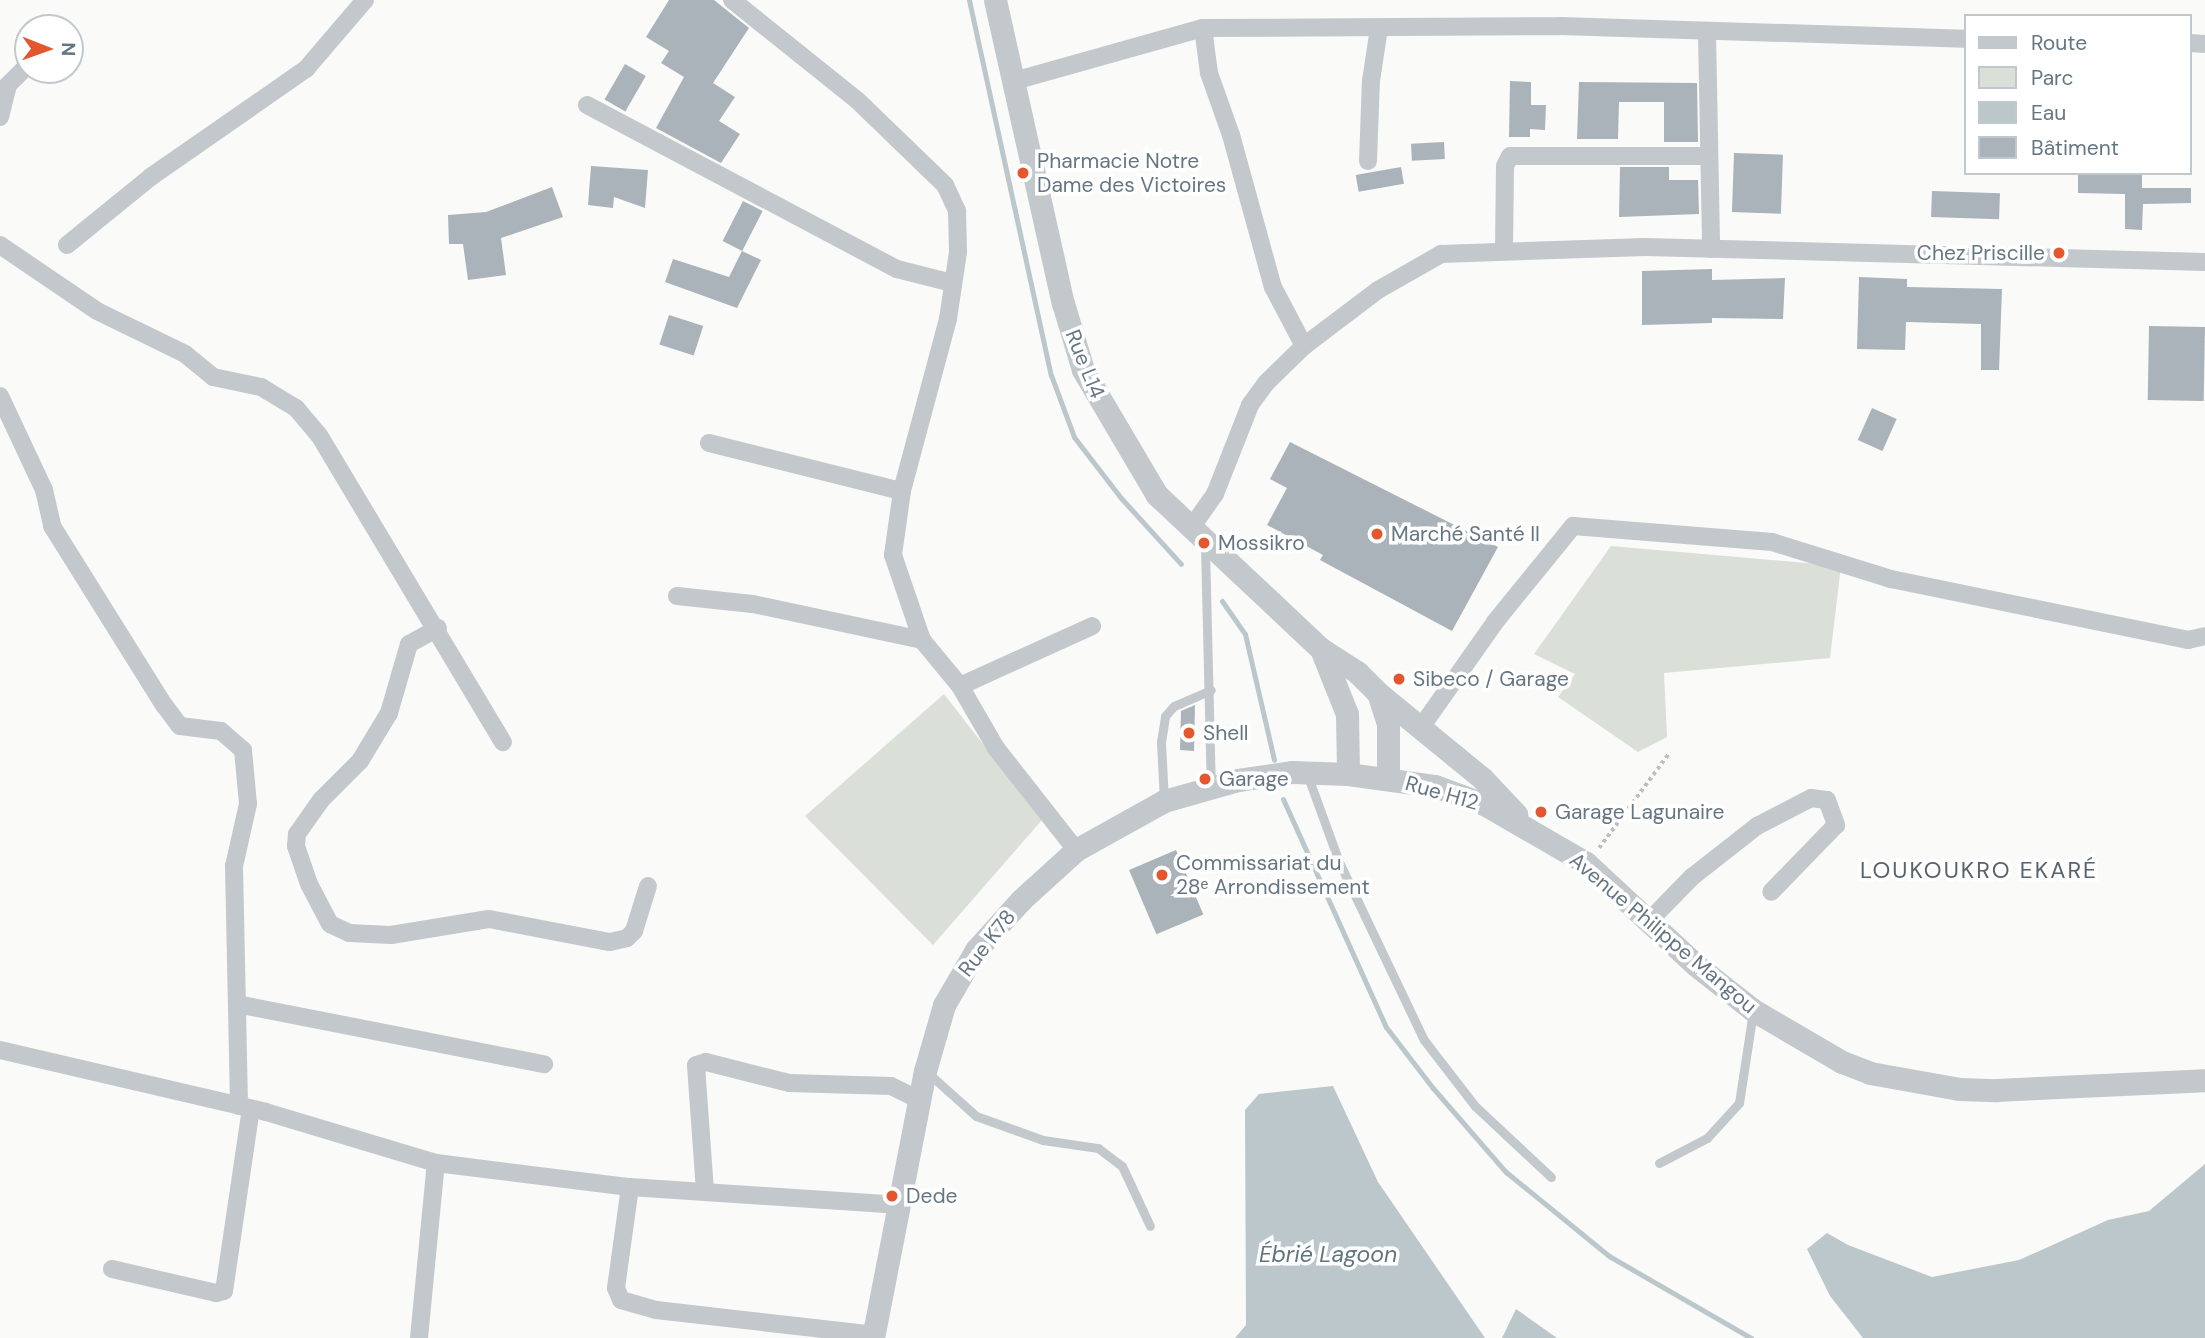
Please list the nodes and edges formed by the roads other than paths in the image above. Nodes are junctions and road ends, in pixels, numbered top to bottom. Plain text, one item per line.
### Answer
1 (365, 0) edge
2 (732, 0) edge
3 (995, 0) edge
4 (1203, 28) junction
5 (1379, 28) junction
6 (1707, 33) junction
7 (1964, 39) edge
8 (14, 79) edge
9 (1014, 80) junction
10 (587, 105) dead end
11 (0, 117) edge
12 (1709, 156) junction
13 (1368, 161) dead end
14 (67, 244) dead end
15 (0, 245) edge
16 (1504, 249) junction
17 (1711, 249) junction
18 (2205, 262) edge
19 (952, 283) junction
20 (1304, 346) junction
21 (0, 396) edge
22 (709, 443) dead end
23 (902, 491) junction
24 (1198, 535) junction
25 (677, 596) dead end
26 (1092, 626) dead end
27 (438, 628) junction
28 (2205, 636) edge
29 (922, 640) junction
30 (1321, 649) junction
31 (960, 687) junction
32 (1211, 690) junction
33 (1378, 693) junction
34 (1422, 726) junction
35 (503, 742) dead end
36 (1306, 772) junction
37 (1348, 774) junction
38 (1388, 778) junction
39 (1211, 786) junction
40 (1164, 802) junction
41 (1530, 829) junction
42 (1076, 850) junction
43 (648, 886) dead end
44 (1771, 892) dead end
45 (1649, 921) junction
46 (237, 1004) junction
47 (1753, 1010) junction
48 (0, 1051) edge
49 (544, 1064) dead end
50 (925, 1071) junction
51 (2205, 1080) edge
52 (918, 1099) junction
53 (245, 1107) junction
54 (436, 1163) junction
55 (1659, 1163) dead end
56 (1551, 1177) dead end
57 (630, 1187) junction
58 (705, 1191) junction
59 (900, 1205) junction
60 (1150, 1226) dead end
61 (112, 1269) dead end
62 (874, 1336) edge
63 (419, 1338) edge

1 - 14 street
2 - 19 street
3 - 9 street, Rue L14
4 - 5 street
4 - 9 street
4 - 20 street
5 - 6 street
5 - 13 street
6 - 7 street
6 - 12 street
8 - 11 street
9 - 24 street, Rue L14
10 - 19 street
12 - 16 street
12 - 17 street
15 - 27 street
16 - 17 street
16 - 20 street
17 - 18 street
19 - 23 street
20 - 24 street
21 - 46 street
22 - 23 street
23 - 29 street
24 - 30 street, Rue L14
24 - 32 lane
25 - 29 street
26 - 31 street
27 - 35 street
27 - 43 street
28 - 34 street
29 - 31 street
30 - 33 street, Rue L14
30 - 37 street, Rue L14
31 - 42 street
32 - 39 lane
32 - 40 lane
33 - 34 street, Rue L14
33 - 38 street
34 - 41 street, Rue L14
36 - 37 street, Rue K78
36 - 39 street, Rue K78
36 - 56 lane
37 - 38 street, Rue H12
38 - 41 street, Rue H12
39 - 40 street, Rue K78
40 - 42 street, Rue K78
41 - 45 street, Avenue Philippe Mangou
42 - 50 street, Rue K78
44 - 45 street
45 - 47 street, Avenue Philippe Mangou
46 - 49 street
46 - 53 street
47 - 51 street, Avenue Philippe Mangou
47 - 55 lane
48 - 53 street
50 - 52 street, Rue K78
50 - 60 lane
52 - 58 street
52 - 59 street, Rue K78
53 - 54 street
53 - 61 street
54 - 57 street
54 - 63 street
57 - 58 street
57 - 62 street
58 - 59 street
59 - 62 street, Rue K78

